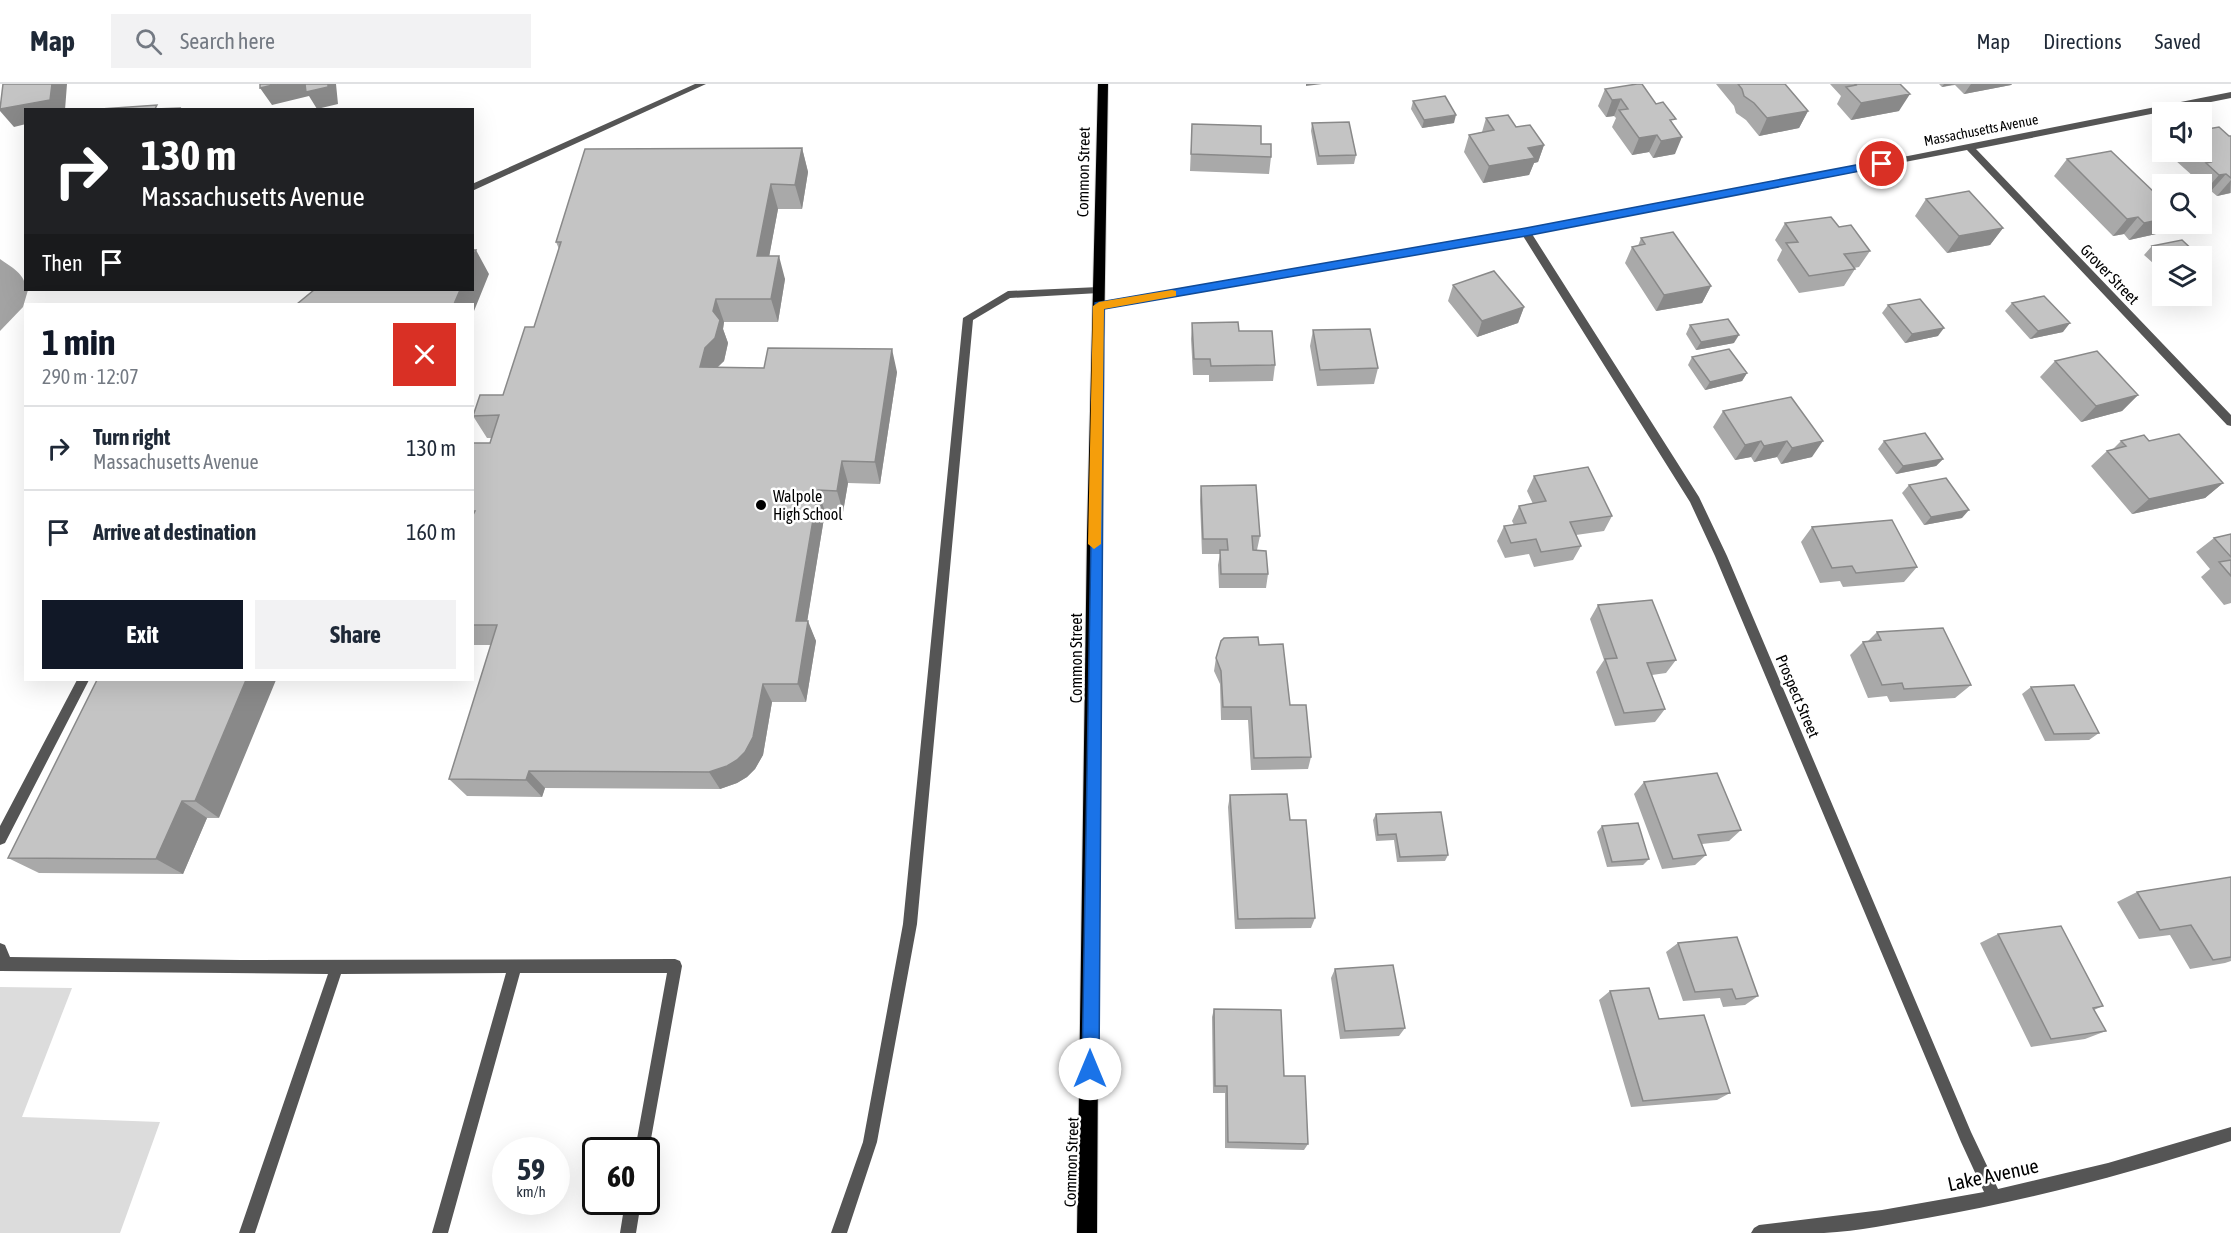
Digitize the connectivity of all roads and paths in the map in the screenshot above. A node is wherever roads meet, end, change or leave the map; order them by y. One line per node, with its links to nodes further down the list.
1 (702, 84): 5 (street)
2 (1103, 84): 7 (main road, Common Street)
3 (2231, 95): 4 (street, Massachusetts Avenue)
4 (1968, 146): 6 (street, Massachusetts Avenue); 9 (street, Grover Street)
5 (474, 187)
6 (1526, 232): 8 (street, Massachusetts Avenue); 18 (street, Prospect Street)
7 (1099, 290): 8 (main road, Common Street); 23 (street)
8 (1099, 306): 24 (main road, Common Street)
9 (2231, 422)
10 (82, 681): 11 (street)
11 (0, 839)
12 (0, 950): 13 (street)
13 (3, 964): 14 (street)
14 (337, 966): 15 (street); 20 (street)
15 (514, 966): 17 (street); 21 (street)
16 (2231, 1134): 18 (street, Lake Avenue)
17 (644, 1137)
18 (1994, 1197): 25 (street, Lake Avenue)
19 (630, 1215): 22 (street)
20 (247, 1233)
21 (440, 1233)
22 (627, 1233)
23 (839, 1233)
24 (1087, 1233)
25 (1759, 1233)

